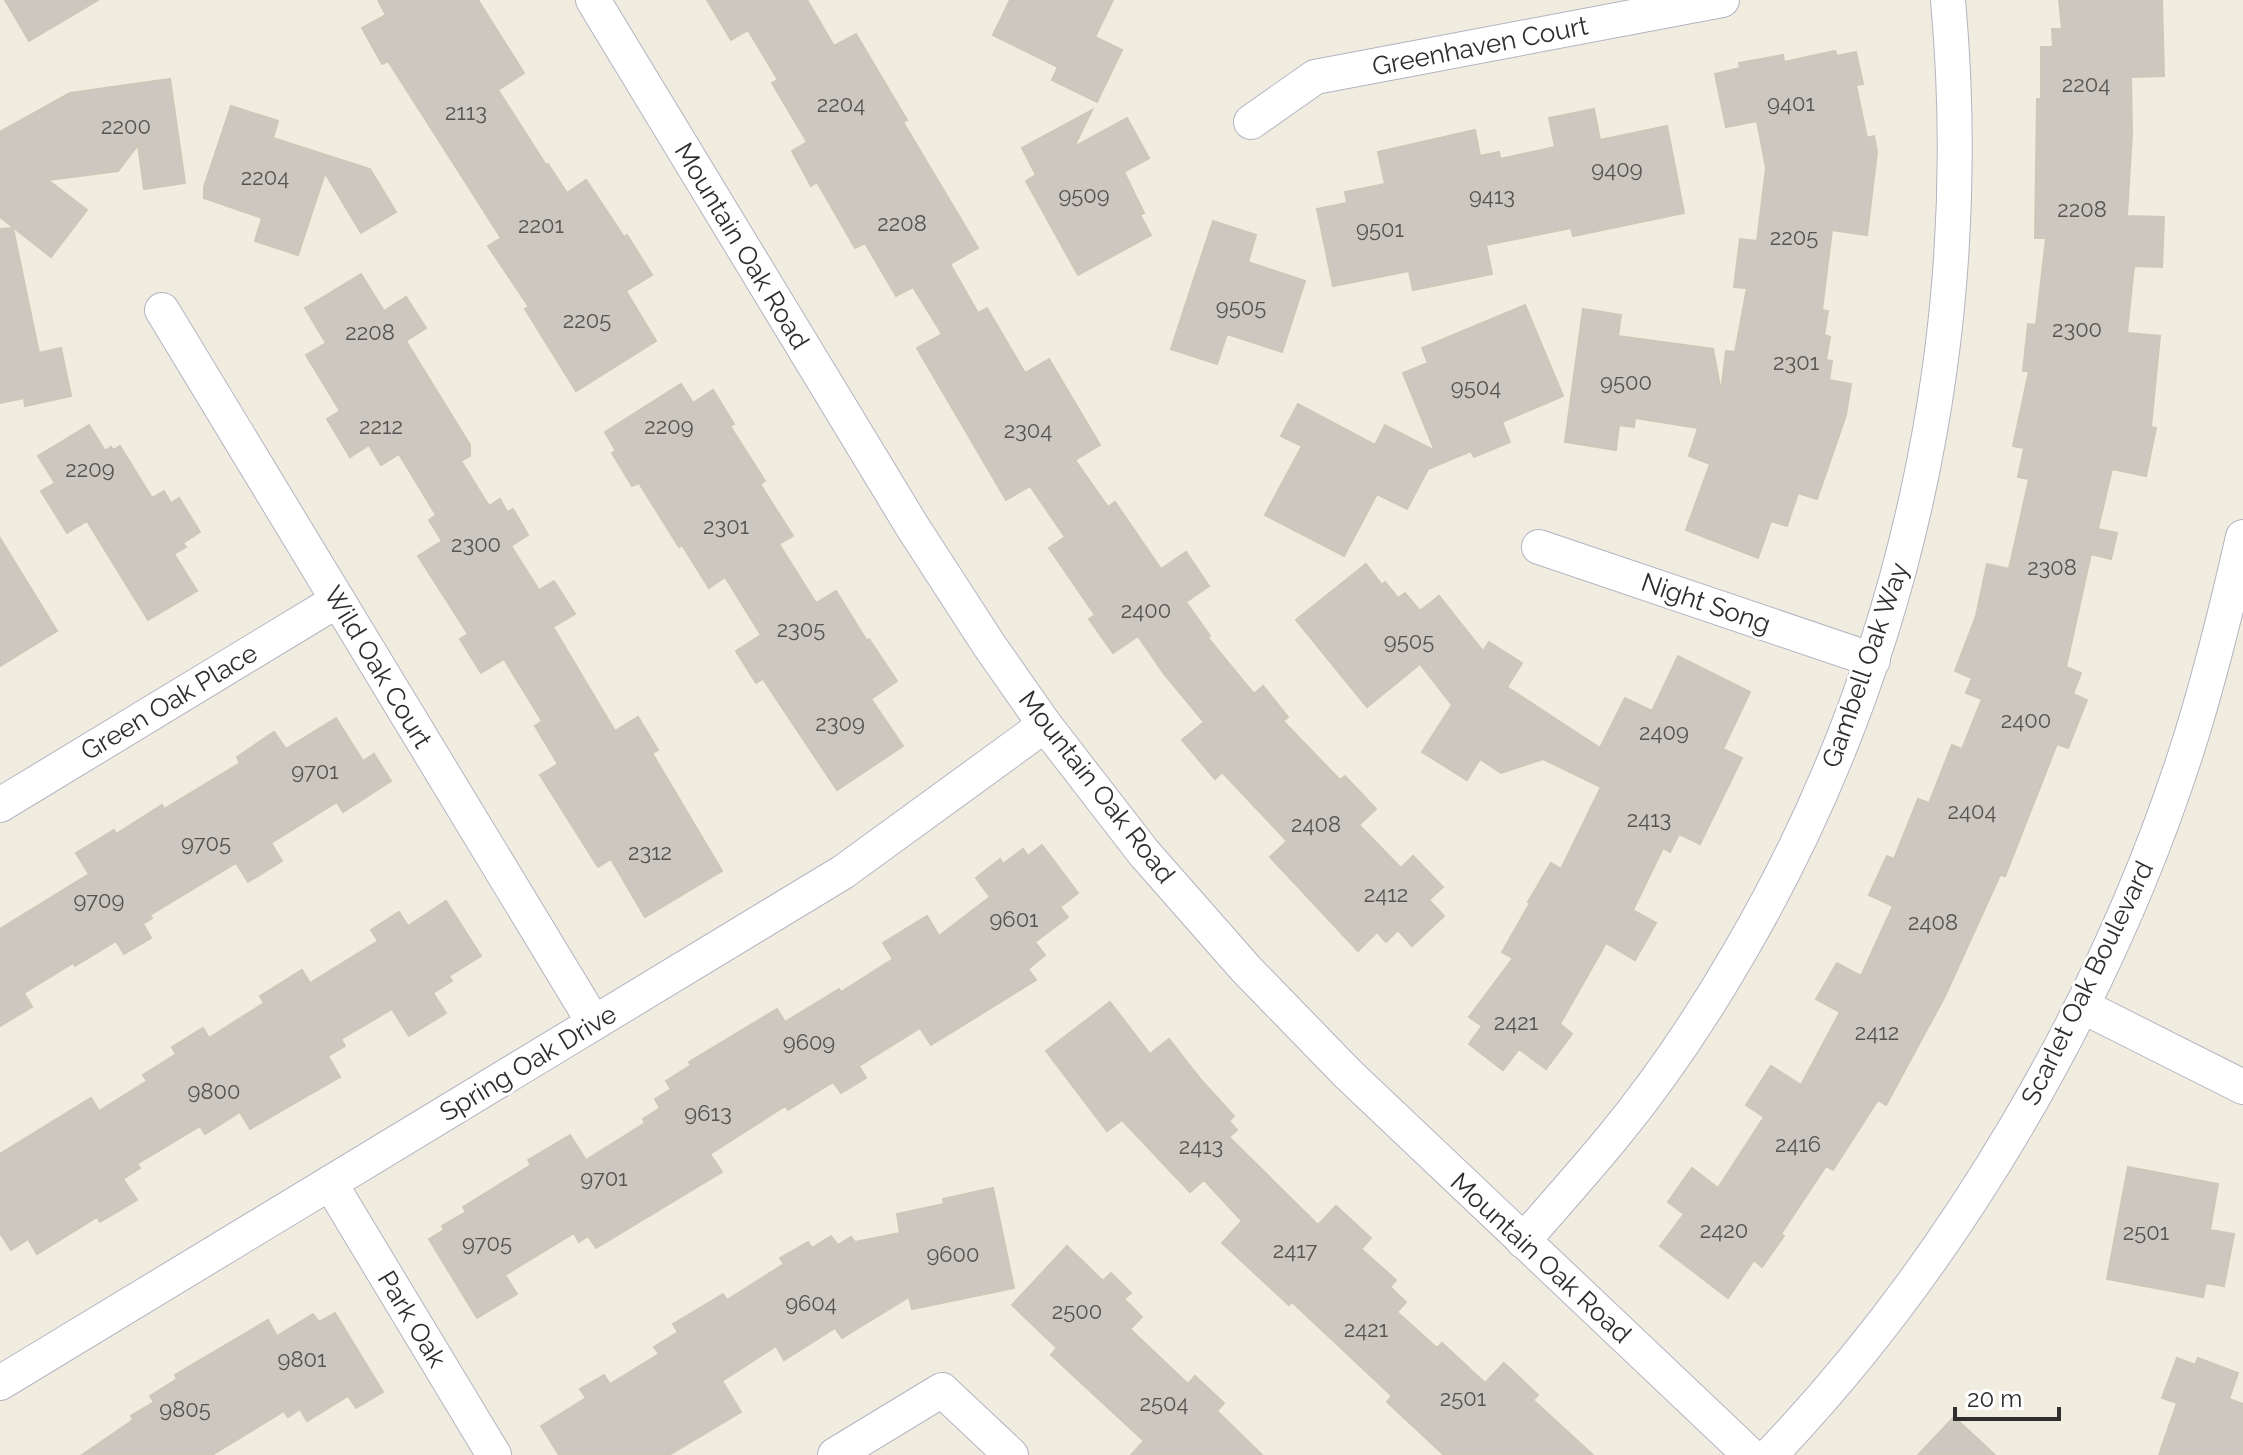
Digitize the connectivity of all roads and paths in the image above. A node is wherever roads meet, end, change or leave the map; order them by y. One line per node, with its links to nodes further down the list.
1 (593, 0): 10 (street, Mountain Oak Road)
2 (1722, 0): 4 (street, Greenhaven Court)
3 (1948, 0): 9 (street, Gambell Oak Way)
4 (1251, 122)
5 (162, 310): 8 (street, Wild Oak Court)
6 (2243, 537): 12 (street, Scarlet Oak Boulevard)
7 (1539, 547): 9 (street, Night Song)
8 (338, 600): 11 (street, Green Oak Place); 13 (street, Wild Oak Court)
9 (1873, 660): 16 (street, Gambell Oak Way)
10 (1045, 725): 13 (street, Spring Oak Drive); 16 (street, Mountain Oak Road)
11 (0, 805)
12 (2082, 1006): 14 (street); 22 (street, Scarlet Oak Boulevard)
13 (594, 1023): 15 (street, Spring Oak Drive)
14 (2243, 1087)
15 (330, 1183): 17 (street, Spring Oak Drive); 18 (street, Park Oak)
16 (1523, 1241): 21 (street, Mountain Oak Road)
17 (0, 1383)
18 (494, 1455)
19 (835, 1455): 20 (street)
20 (1011, 1455)
21 (1750, 1455)
22 (1770, 1455)

